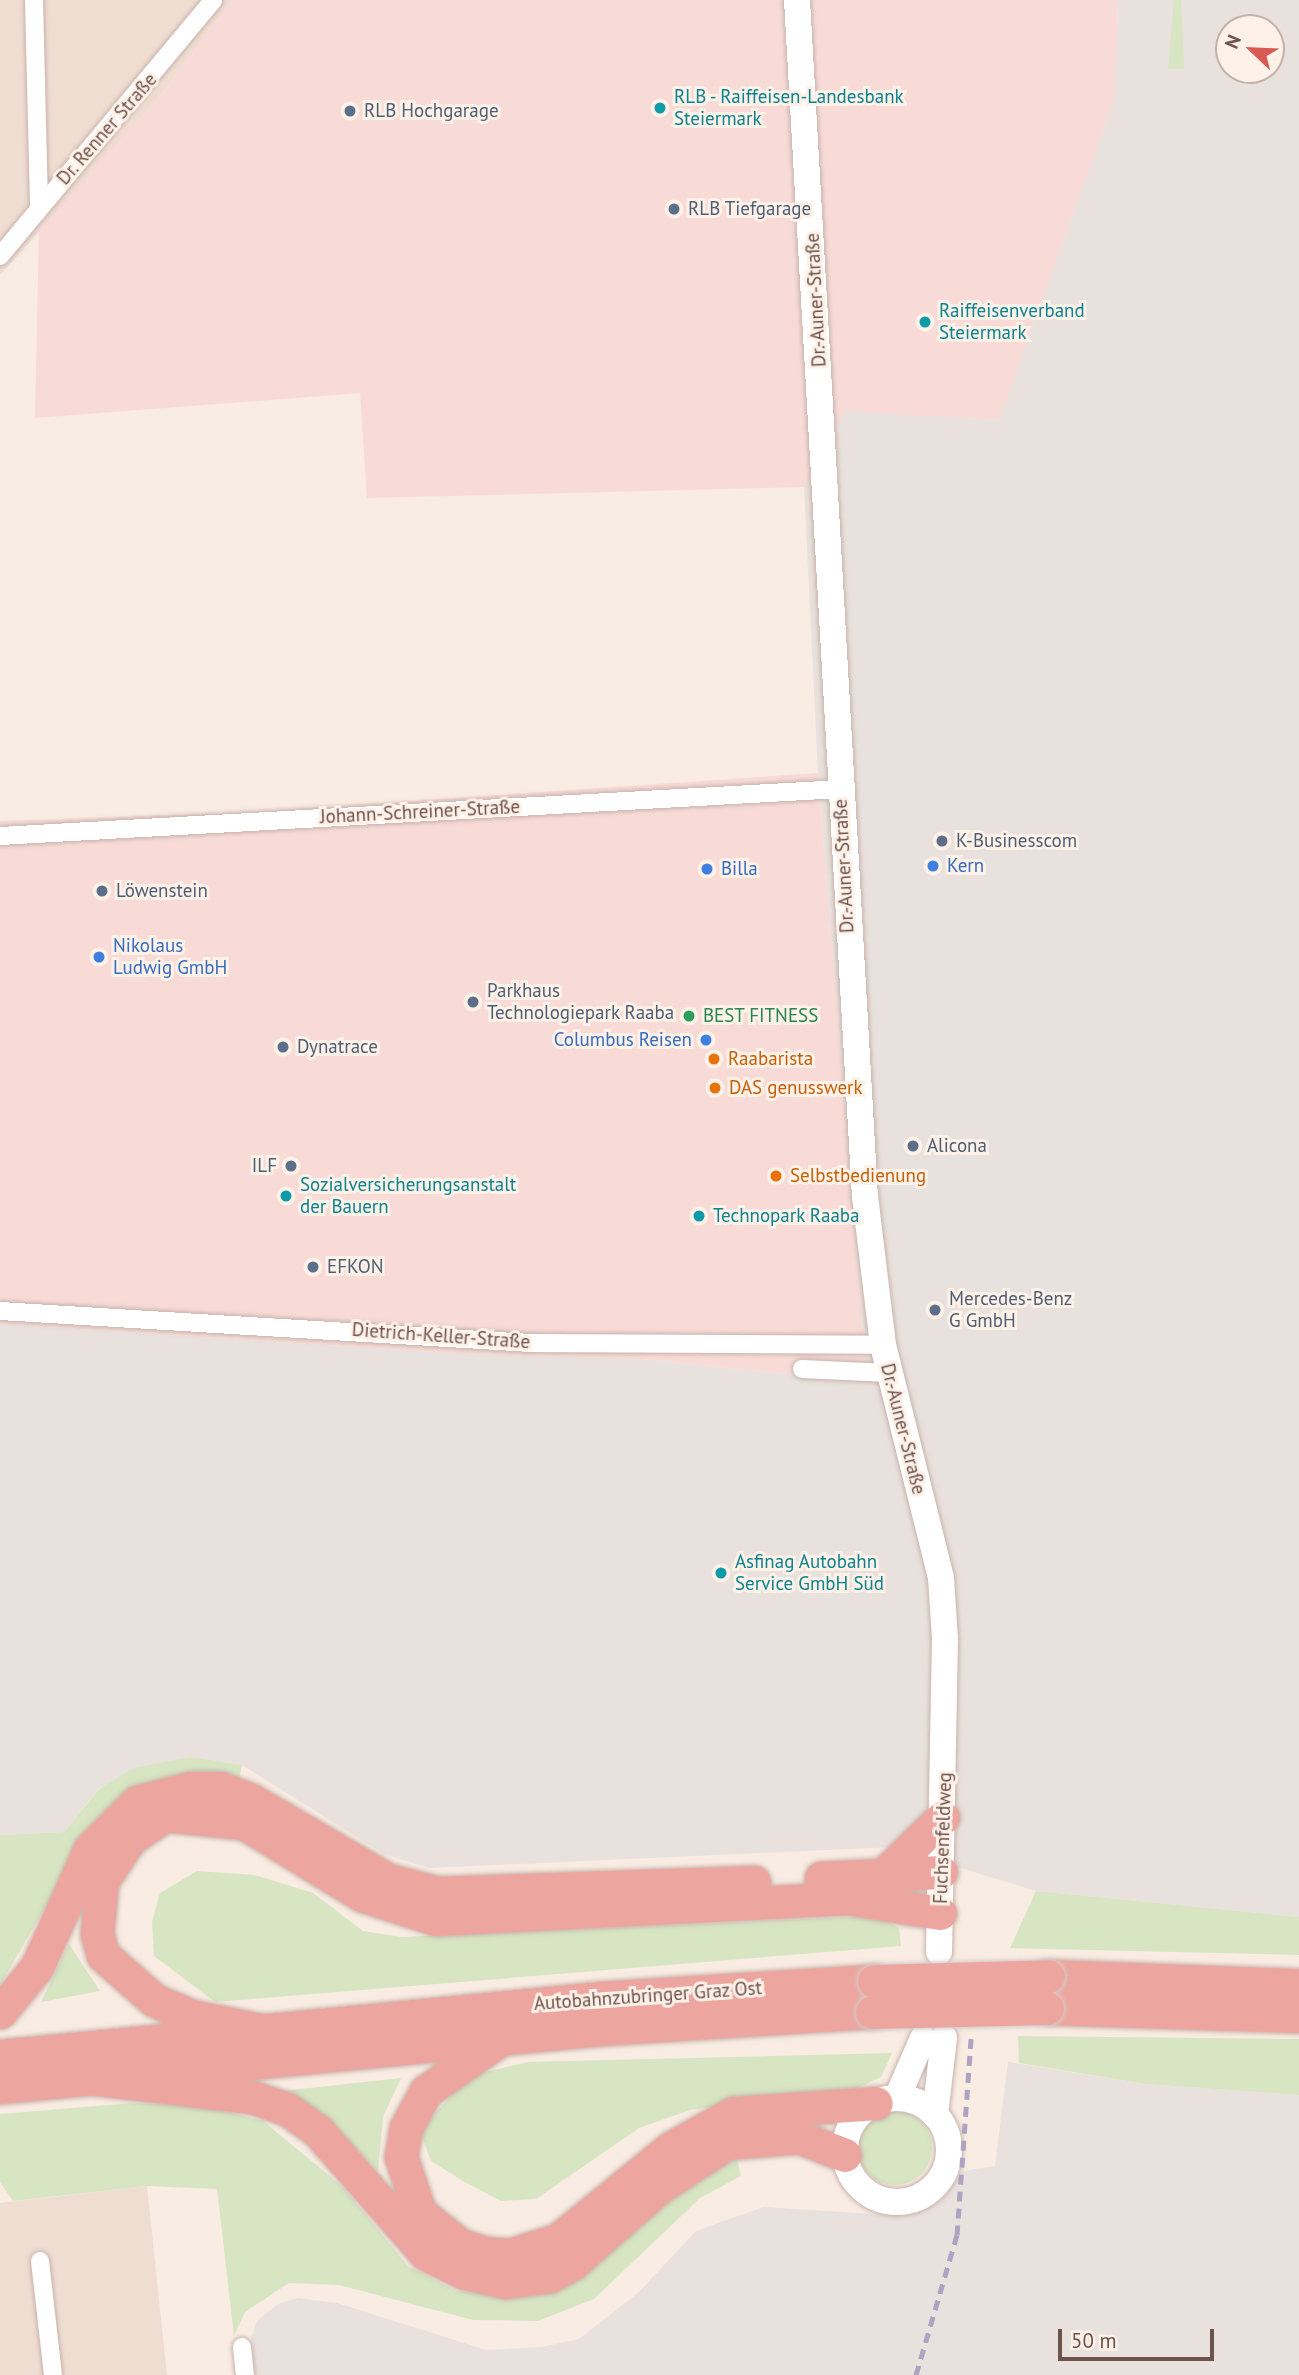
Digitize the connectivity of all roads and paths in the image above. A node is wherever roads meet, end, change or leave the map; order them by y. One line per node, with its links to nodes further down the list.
1 (34, 0): 4 (street)
2 (213, 0): 4 (street, Dr. Renner Straße)
3 (797, 0): 6 (main road, Dr.-Auner-Straße)
4 (39, 207): 5 (street, Dr. Renner Straße)
5 (0, 256)
6 (840, 789): 7 (street, Johann-Schreiner-Straße); 9 (main road, Dr.-Auner-Straße)
7 (0, 836)
8 (0, 1311): 9 (street, Dietrich-Keller-Straße)
9 (883, 1345): 11 (main road, Dr.-Auner-Straße)
10 (802, 1369): 11 (street)
11 (889, 1373): 12 (main road, Dr.-Auner-Straße)
12 (947, 1725): 13 (main road, Fuchsenfeldweg)
13 (943, 1817): 14 (main road, Fuchsenfeldweg); 15 (highway)
14 (941, 1872): 15 (highway); 16 (main road, Fuchsenfeldweg)
15 (883, 1875): 21 (highway)
16 (940, 1913): 17 (main road, Fuchsenfeldweg); 23 (highway)
17 (939, 1952)
18 (1299, 1985): 19 (highway, Autobahnzubringer Graz Ost)
19 (1047, 1992): 20 (highway, Autobahnzubringer Graz Ost, bridge); 22 (highway, Autobahnzubringer Graz Ost)
20 (873, 1997): 23 (highway, Autobahnzubringer Graz Ost); 24 (highway, Autobahnzubringer Graz Ost)
21 (0, 2012)
22 (1299, 2017)
23 (259, 2030): 25 (highway, Autobahnzubringer Graz Ost)
24 (503, 2038): 26 (highway, Autobahnzubringer Graz Ost); 28 (highway)
25 (0, 2056)
26 (90, 2078): 27 (highway, Autobahnzubringer Graz Ost); 30 (highway)
27 (0, 2087)
28 (886, 2100): 29 (main road); 29 (main road); 30 (main road)
29 (935, 2115): 30 (main road)
30 (845, 2155)
31 (40, 2261): 33 (street)
32 (242, 2347): 34 (street)
33 (53, 2375)
34 (245, 2375)

